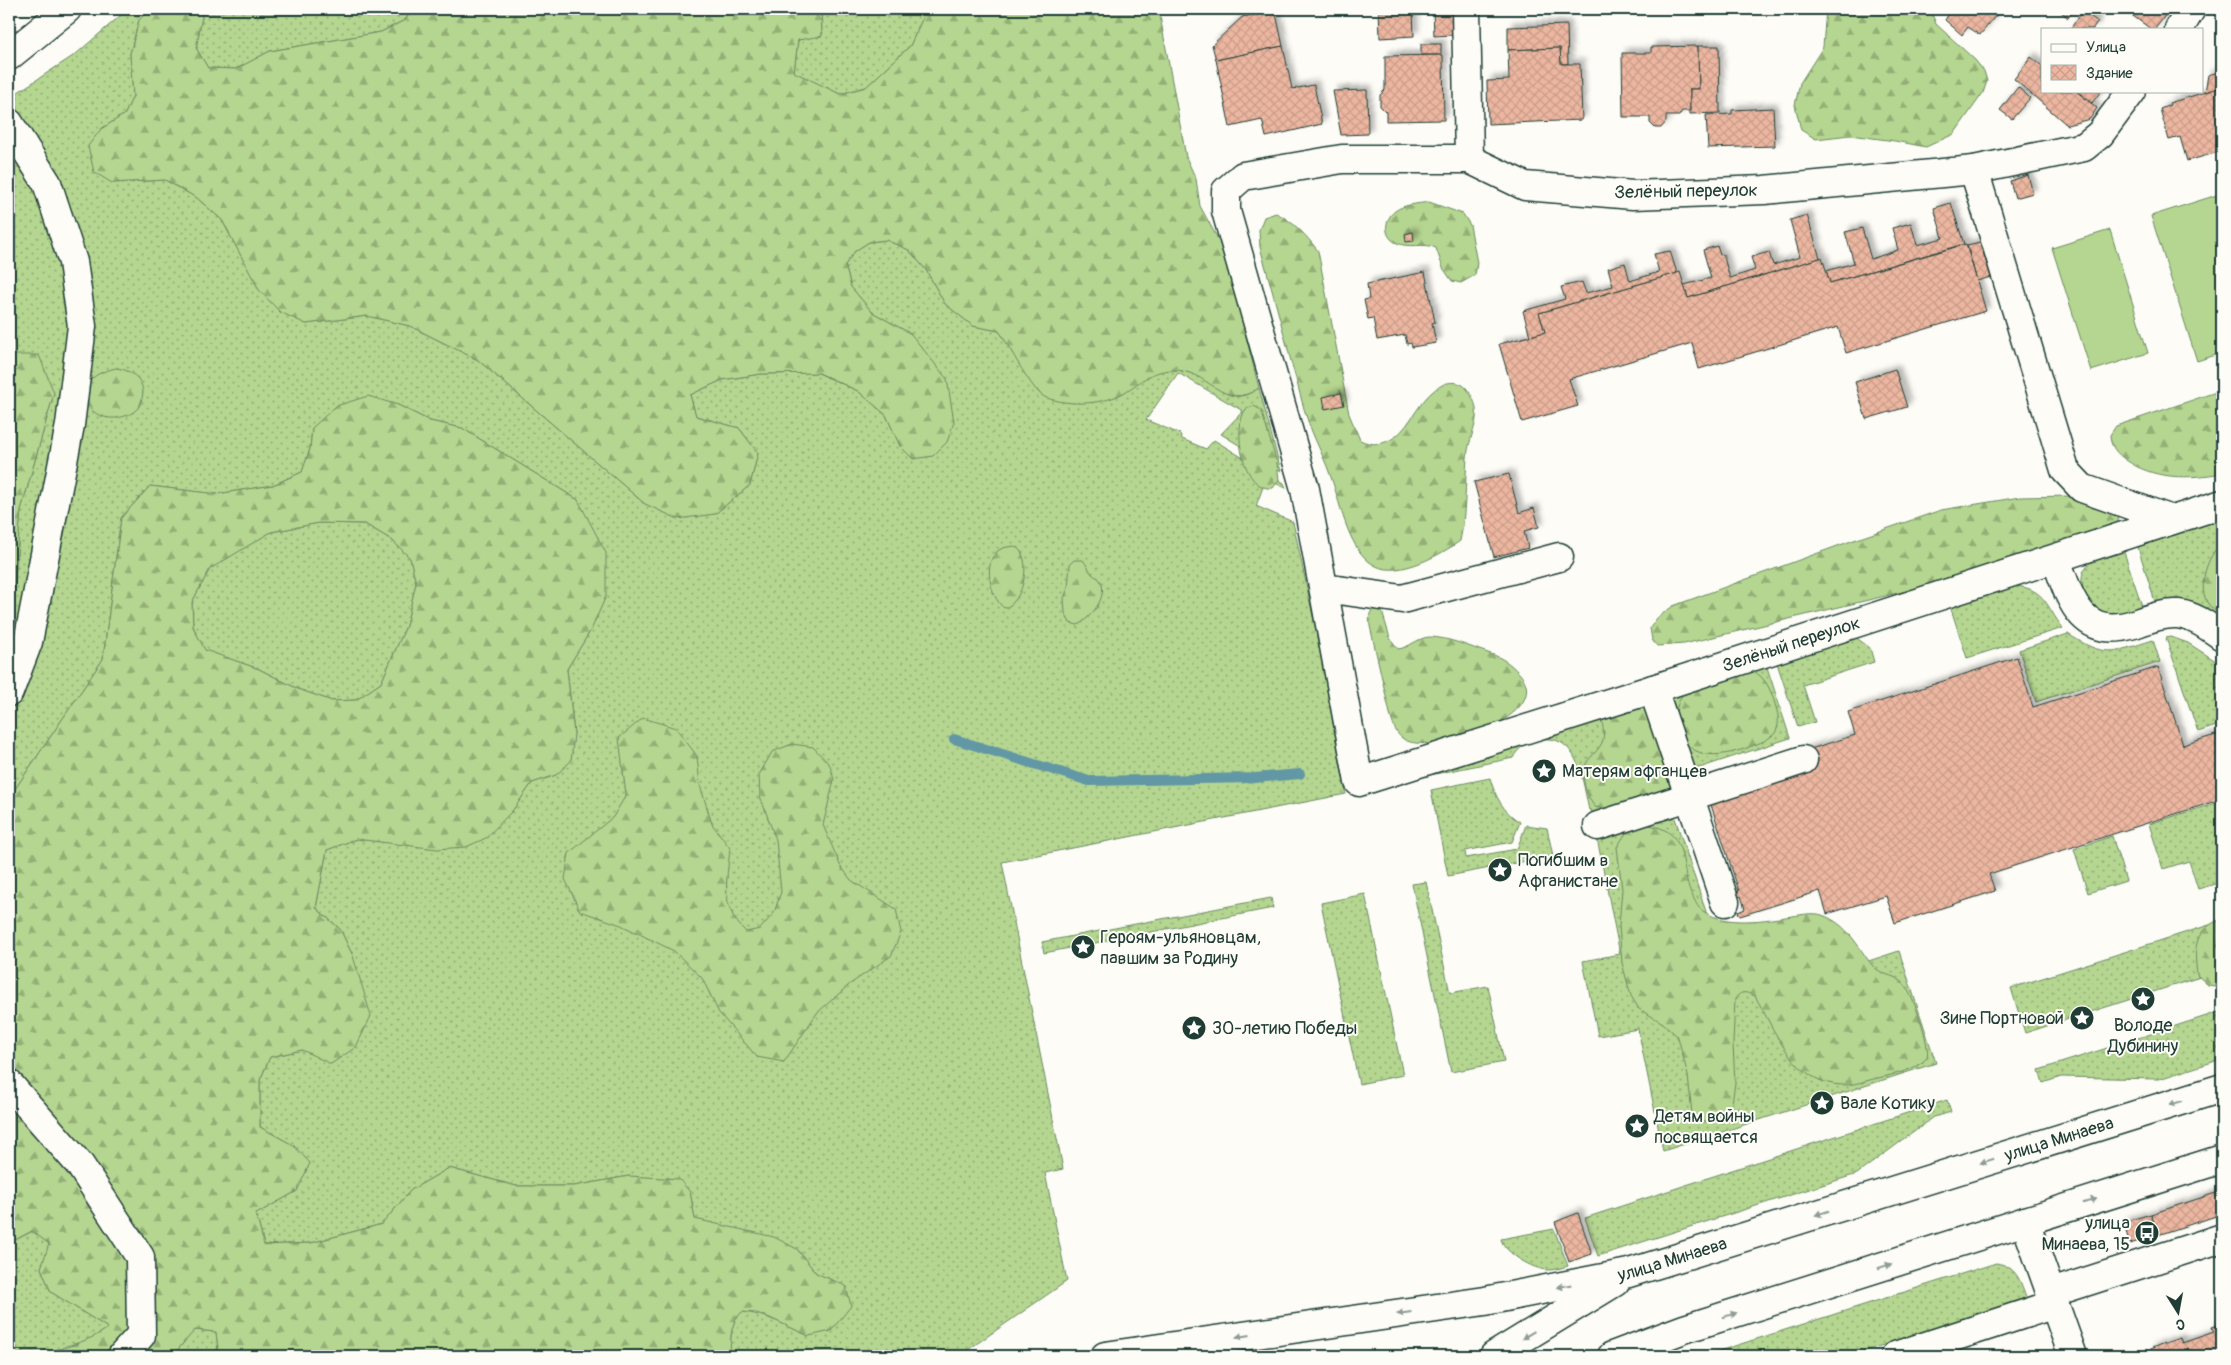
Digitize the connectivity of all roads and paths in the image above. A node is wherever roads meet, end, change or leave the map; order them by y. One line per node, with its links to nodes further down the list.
1 (66, 9): 5 (main road)
2 (1466, 9): 8 (main road)
3 (2191, 9): 4 (main road)
4 (2180, 28)
5 (9, 56)
6 (2131, 92): 9 (main road, Зелёный переулок)
7 (9, 123): 17 (main road)
8 (1469, 159): 9 (main road, Зелёный переулок); 14 (main road, Зелёный переулок)
9 (1974, 170): 11 (main road)
10 (2222, 504): 11 (main road, Зелёный переулок)
11 (2172, 520): 13 (main road, Зелёный переулок)
12 (1559, 557): 14 (main road)
13 (2056, 559): 15 (main road); 16 (main road, Зелёный переулок)
14 (1324, 588): 16 (main road, Зелёный переулок)
15 (2222, 636)
16 (1653, 689): 19 (main road)
17 (9, 692)
18 (1803, 760): 19 (main road)
19 (1689, 796): 20 (main road); 21 (main road)
20 (1598, 826)
21 (1725, 902)
22 (9, 1084): 29 (main road)
23 (2222, 1088): 27 (main road, улица Минаева, one-way to 27)
24 (2222, 1158): 25 (main road, one-way to 24)
25 (2025, 1221): 28 (main road); 32 (main road, one-way to 25)
26 (2222, 1238): 28 (main road)
27 (1629, 1273): 30 (main road, улица Минаева, one-way to 30); 31 (main road, one-way to 31)
28 (2053, 1298): 33 (main road); 34 (main road)
29 (122, 1356)
30 (1105, 1356)
31 (1494, 1356)
32 (1612, 1356)
33 (1895, 1356)
34 (2073, 1356)

